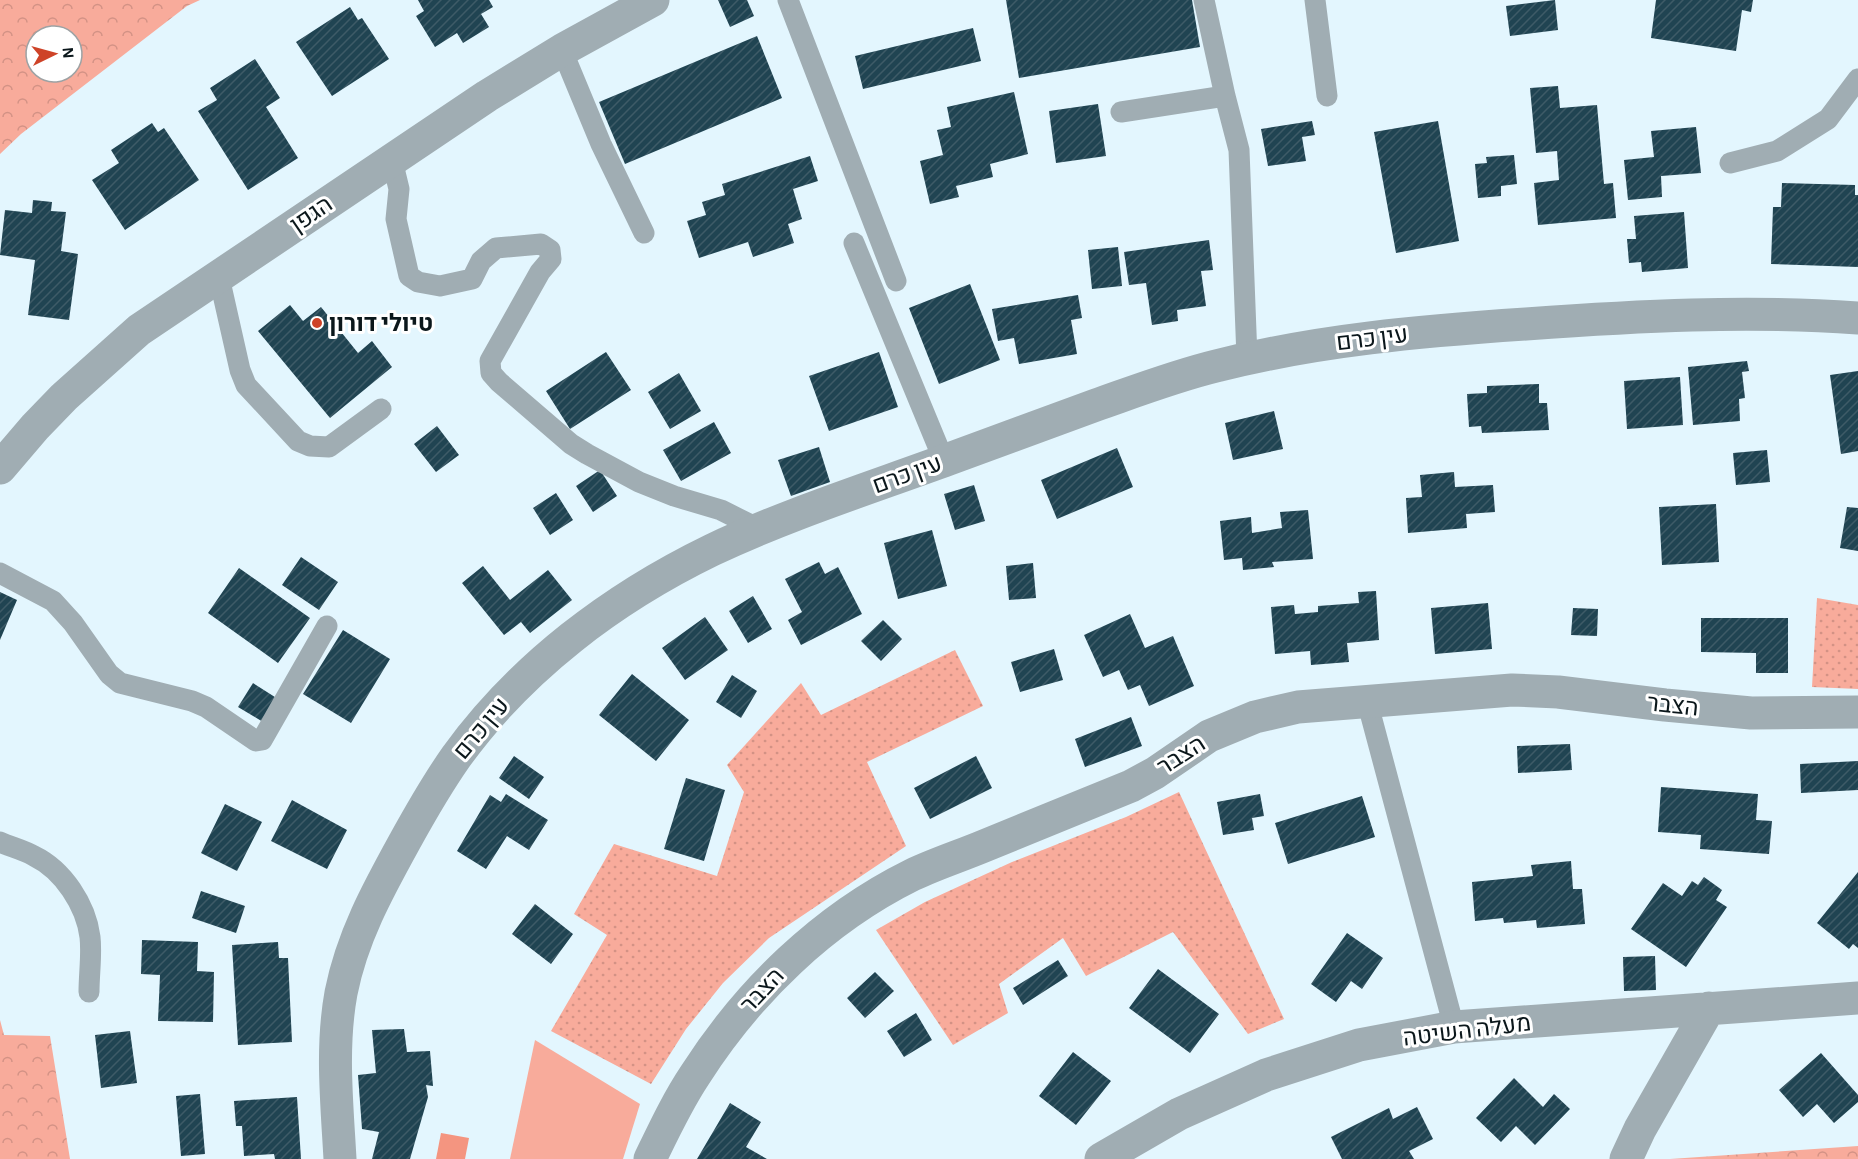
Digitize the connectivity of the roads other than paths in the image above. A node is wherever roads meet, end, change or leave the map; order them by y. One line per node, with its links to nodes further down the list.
1 (653, 0): 5 (street, הגפן)
2 (788, 0): 15 (lane)
3 (1204, 0): 7 (lane)
4 (1315, 0): 8 (lane)
5 (562, 50): 10 (street, הגפן); 12 (lane)
6 (1858, 79): 11 (lane)
7 (1225, 96): 9 (lane); 17 (lane)
8 (1327, 96)
9 (1121, 112)
10 (392, 160): 14 (street, הגפן); 21 (lane)
11 (1730, 163)
12 (644, 233)
13 (854, 243): 19 (lane)
14 (219, 277): 18 (lane); 20 (street, הגפן)
15 (896, 281)
16 (1858, 318): 17 (street, עין כרם)
17 (1247, 358): 19 (street, עין כרם)
18 (381, 409)
19 (944, 461): 21 (street, עין כרם)
20 (0, 468)
21 (759, 530): 31 (street, עין כרם)
22 (0, 573): 23 (lane)
23 (327, 626)
24 (1367, 702): 25 (street, הצבר); 30 (lane); 32 (street, הצבר)
25 (1858, 712)
26 (0, 842): 27 (lane)
27 (89, 992)
28 (1858, 998): 29 (street, מעלה השיטה)
29 (1709, 1008): 30 (street, מעלה השיטה); 34 (street)
30 (1454, 1027): 33 (street, מעלה השיטה)
31 (340, 1159)
32 (650, 1159)
33 (1101, 1159)
34 (1626, 1159)

